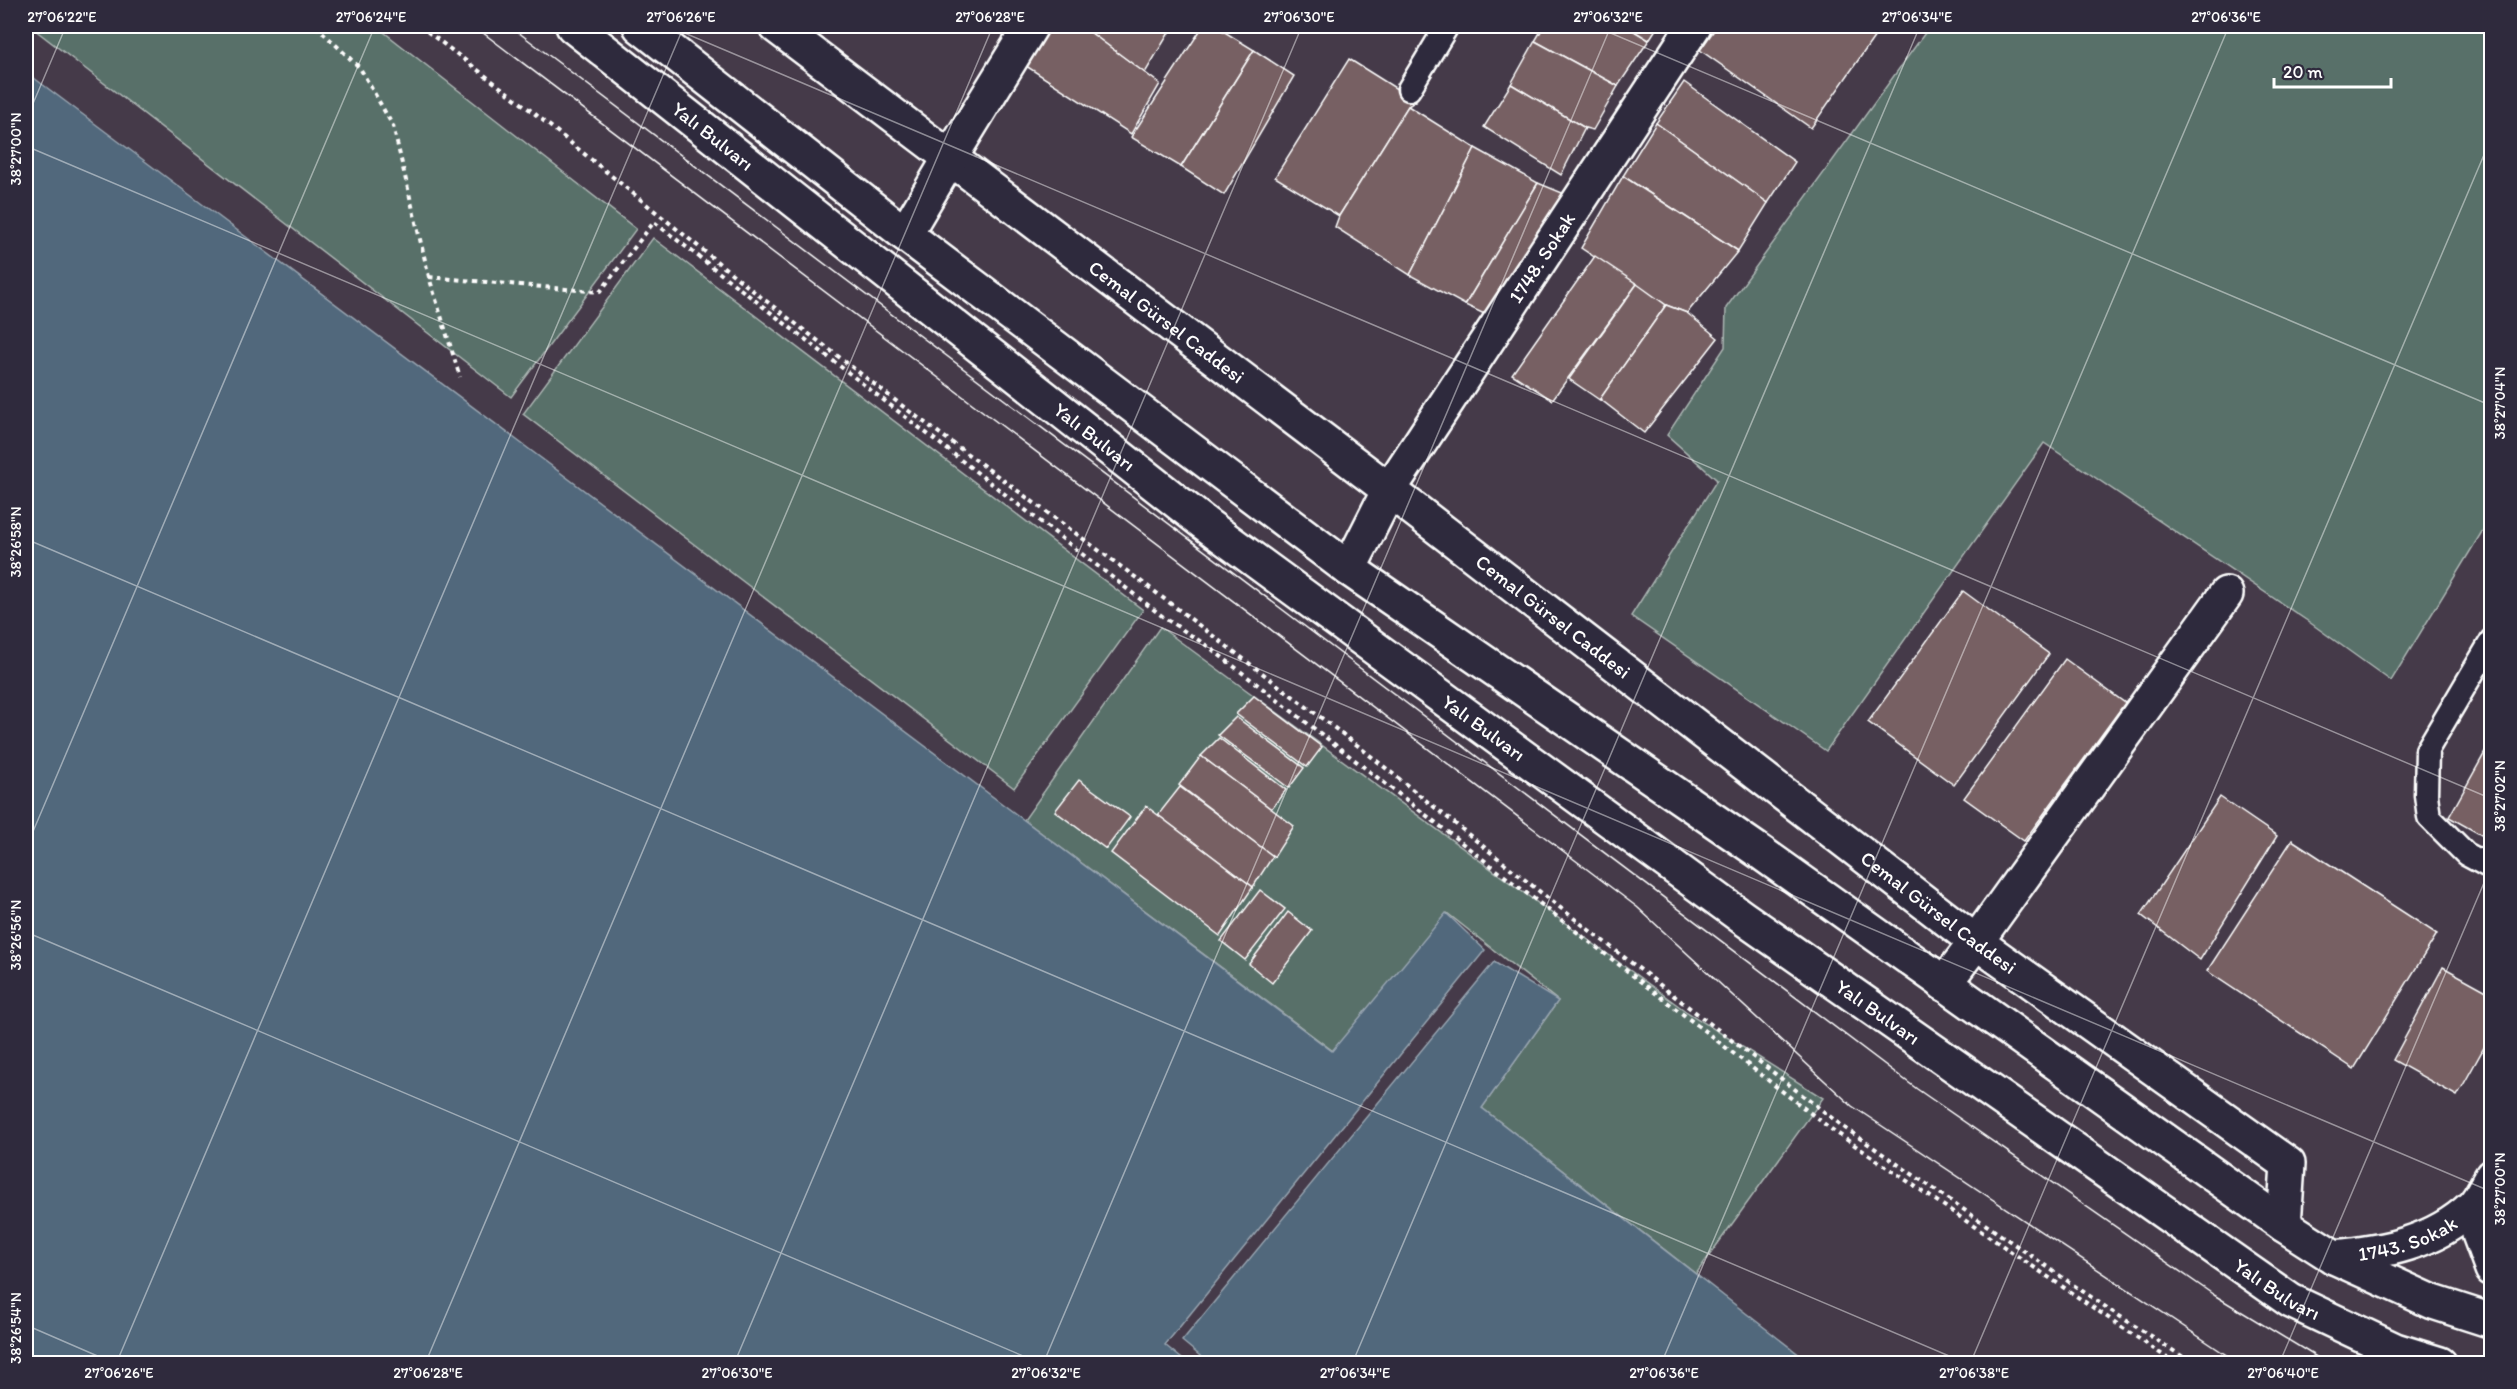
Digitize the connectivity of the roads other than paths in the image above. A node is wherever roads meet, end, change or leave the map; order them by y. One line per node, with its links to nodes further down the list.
1 (573, 26): 23 (main road, Yalı Bulvarı)
2 (640, 26): 9 (main road)
3 (776, 26): 8 (main road, Cemal Gürsel Caddesi)
4 (1030, 26): 8 (main road)
5 (1447, 26): 7 (lane)
6 (1694, 26): 10 (main road, 1748. Sokak)
7 (1409, 89)
8 (950, 158): 9 (main road); 10 (main road, Cemal Gürsel Caddesi)
9 (905, 234): 11 (main road)
10 (1389, 490): 11 (main road, 1748. Sokak); 15 (main road, Cemal Gürsel Caddesi)
11 (1349, 569): 16 (main road)
12 (2226, 594): 15 (main road)
13 (2492, 640): 14 (lane)
14 (2492, 868)
15 (1976, 942): 16 (main road); 19 (main road, Cemal Gürsel Caddesi)
16 (1944, 984): 19 (main road)
17 (2492, 1176): 18 (main road, 1743. Sokak)
18 (2474, 1206): 20 (main road, 1743. Sokak); 21 (main road, 1743. Sokak)
19 (2284, 1225): 20 (main road)
20 (2334, 1257): 22 (main road)
21 (2492, 1269)
22 (2492, 1321)
23 (2440, 1364)

